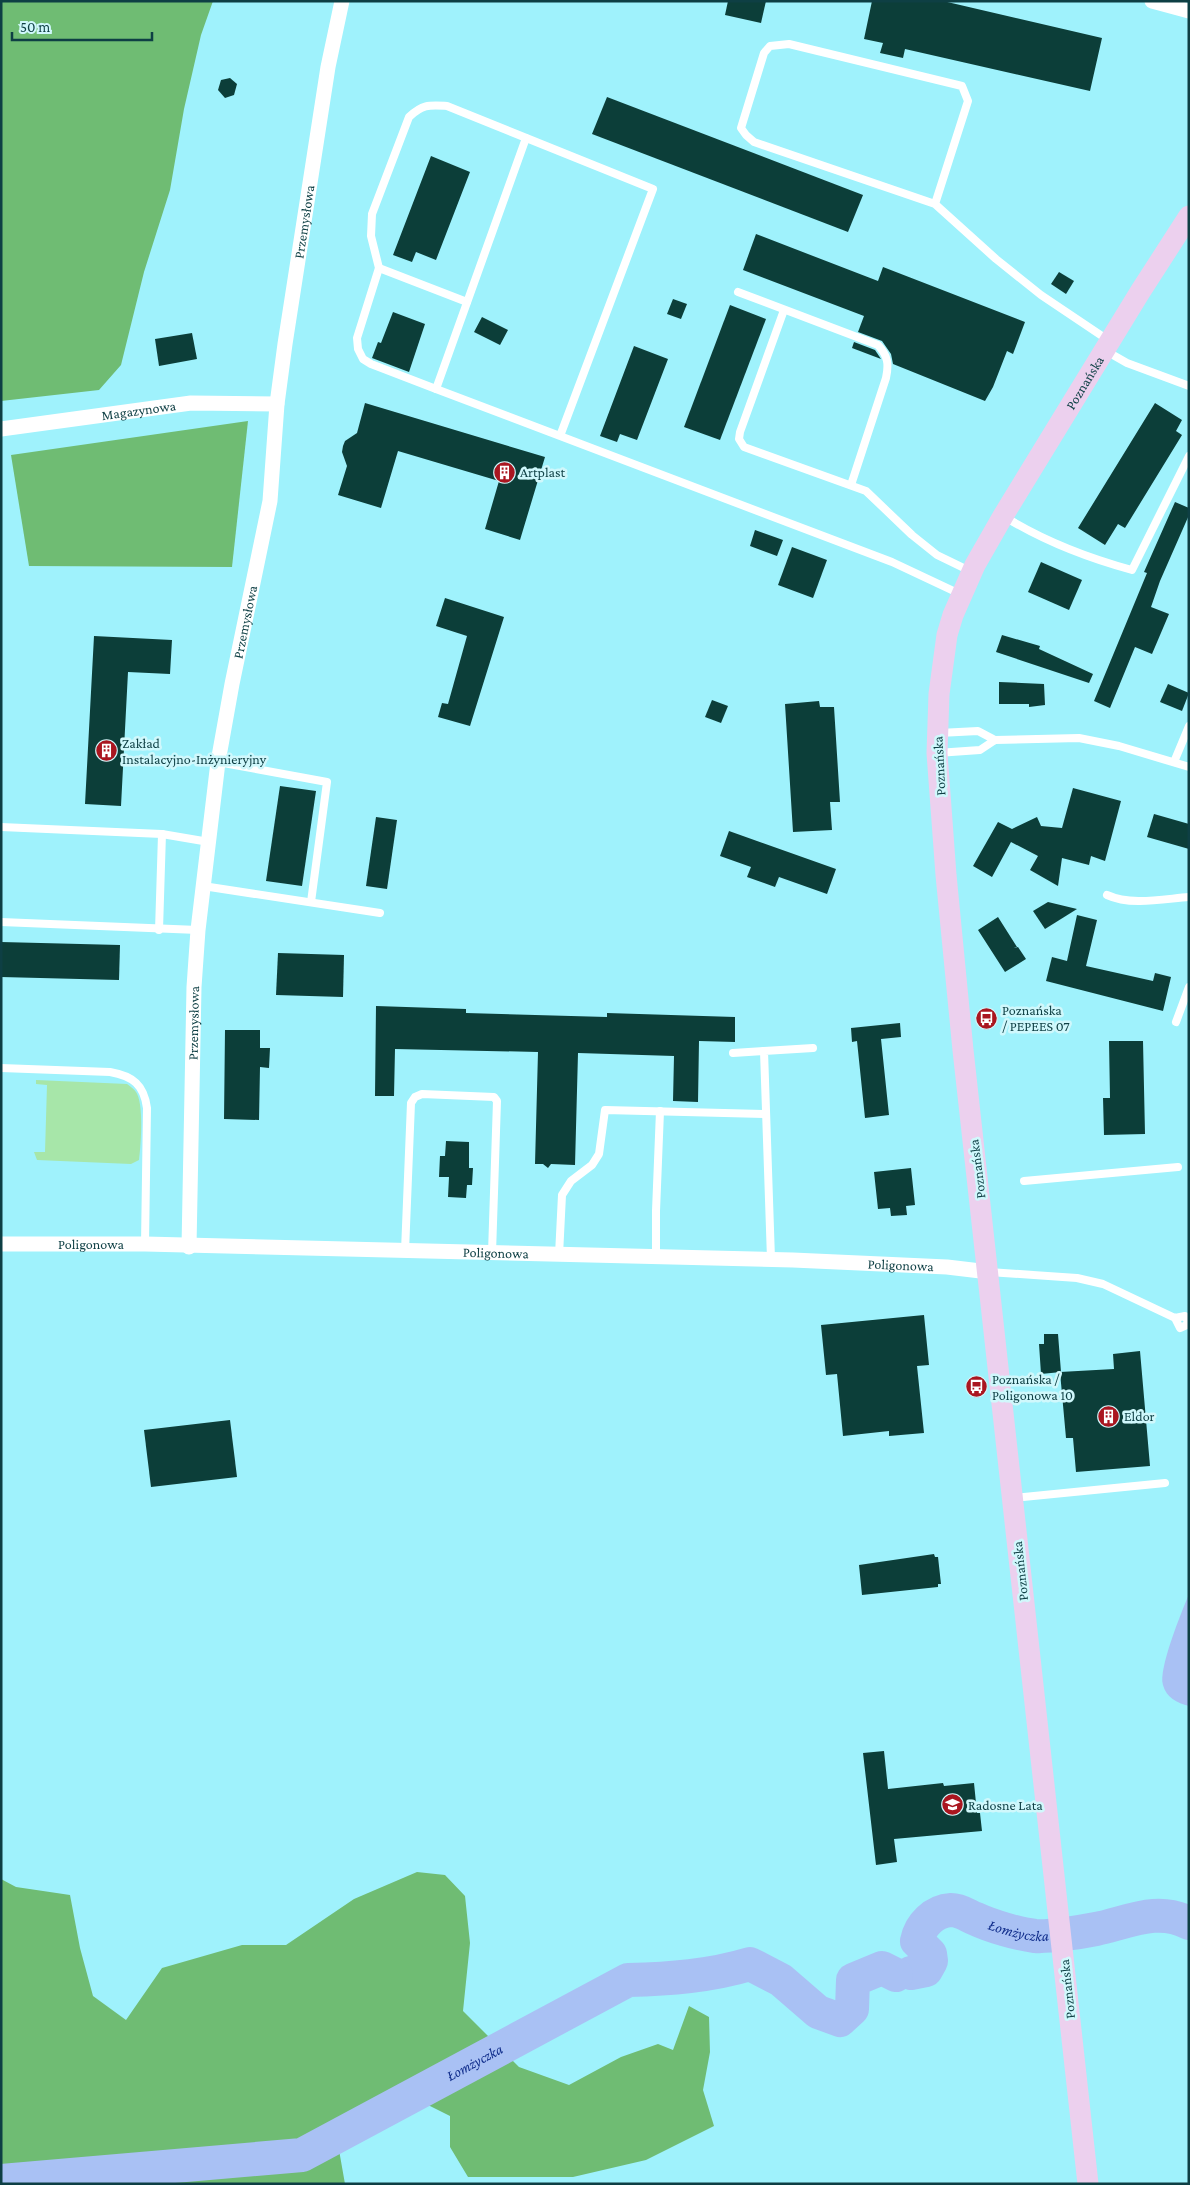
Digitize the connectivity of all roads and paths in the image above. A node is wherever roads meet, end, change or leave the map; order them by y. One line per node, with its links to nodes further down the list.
1 (342, 1): 14 (street, Przemysłowa)
2 (1152, 1): 3 (street)
3 (1189, 11)
4 (526, 138): 7 (lane); 9 (lane); 16 (lane)
5 (935, 204): 5 (lane); 11 (lane)
6 (1189, 216): 11 (main road, Poznańska)
7 (379, 268): 9 (lane); 13 (lane)
8 (738, 292): 10 (lane)
9 (467, 302): 13 (lane)
10 (784, 310): 18 (lane); 18 (lane)
11 (1107, 346): 12 (lane); 19 (main road, Poznańska)
12 (1189, 386)
13 (436, 389): 16 (lane)
14 (277, 404): 15 (street, Magazynowa); 25 (street, Przemysłowa)
15 (1, 429)
16 (560, 436): 21 (lane)
17 (1189, 456): 19 (lane)
18 (851, 485): 20 (lane)
19 (1003, 516): 20 (main road, Poznańska)
20 (972, 572): 21 (main road, Poznańska)
21 (962, 595): 24 (main road, Poznańska)
22 (1189, 726): 26 (lane)
23 (995, 740): 24 (lane); 24 (lane); 26 (lane)
24 (937, 743): 57 (main road, Poznańska)
25 (218, 762): 30 (street, Przemysłowa); 34 (lane)
26 (1174, 762): 27 (lane)
27 (1189, 767)
28 (1, 827): 29 (lane)
29 (162, 834): 30 (lane); 37 (lane)
30 (209, 842): 31 (street, Przemysłowa)
31 (203, 886): 34 (lane); 38 (street, Przemysłowa)
32 (1107, 894): 33 (lane)
33 (1189, 897)
34 (311, 902): 35 (lane)
35 (380, 913)
36 (1, 922): 37 (lane)
37 (159, 930): 38 (lane)
38 (198, 930): 51 (street, Przemysłowa)
39 (1189, 987): 40 (lane)
40 (1176, 1022)
41 (813, 1048): 42 (lane)
42 (764, 1051): 43 (lane); 46 (lane)
43 (733, 1053)
44 (1, 1068): 50 (lane)
45 (660, 1111): 46 (lane); 54 (lane); 55 (lane)
46 (765, 1114): 56 (lane)
47 (1178, 1167): 48 (lane)
48 (1024, 1181)
49 (1, 1244): 50 (street, Poligonowa)
50 (145, 1244): 51 (street, Poligonowa)
51 (189, 1247): 52 (street, Poligonowa)
52 (404, 1252): 53 (street, Poligonowa); 53 (lane)
53 (492, 1253): 54 (street, Poligonowa)
54 (559, 1255): 55 (street, Poligonowa)
55 (656, 1257): 56 (street, Poligonowa)
56 (771, 1260): 57 (street, Poligonowa)
57 (989, 1272): 58 (lane); 60 (main road, Poznańska)
58 (1176, 1318)
59 (1165, 1483): 60 (lane)
60 (1012, 1498): 61 (main road, Poznańska)
61 (1088, 2184)

